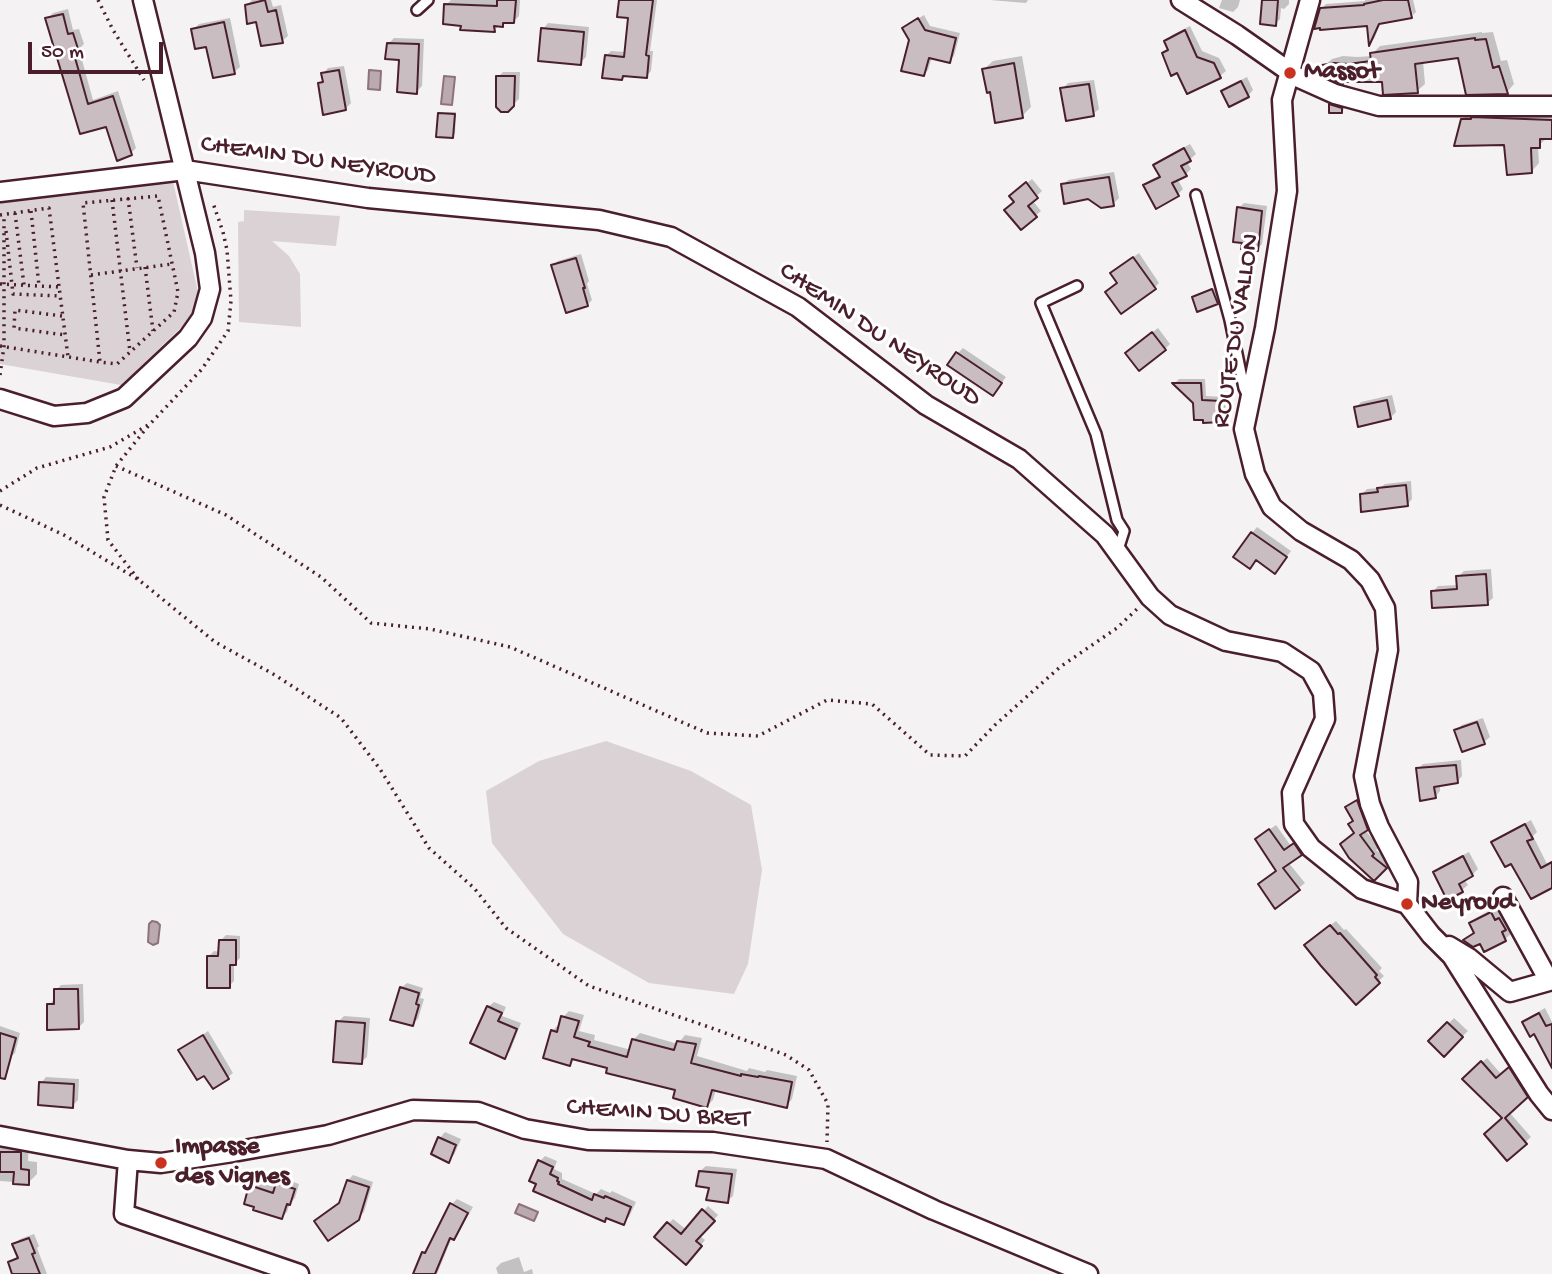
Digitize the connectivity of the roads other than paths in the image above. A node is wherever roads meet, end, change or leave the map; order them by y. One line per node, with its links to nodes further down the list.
1 (142, 0): 8 (street)
2 (428, 0): 5 (lane)
3 (1181, 0): 6 (street)
4 (1310, 0): 6 (street, ROUTE DU VALLON)
5 (417, 10)
6 (1290, 73): 7 (street); 13 (street, ROUTE DU VALLON)
7 (1552, 106)
8 (185, 170): 9 (street, CHEMIN DU NEYROUD); 12 (street); 14 (street, CHEMIN DU NEYROUD)
9 (0, 192)
10 (1196, 194): 13 (lane)
11 (1077, 286): 14 (lane)
12 (0, 399)
13 (1250, 399): 16 (street, ROUTE DU VALLON)
14 (1117, 551): 16 (street, CHEMIN DU NEYROUD)
15 (1503, 897): 17 (street)
16 (1407, 905): 17 (street)
17 (1431, 935): 18 (street)
18 (1552, 1110)
19 (0, 1136): 20 (street, CHEMIN DU BRET)
20 (128, 1160): 21 (street); 22 (street, CHEMIN DU BRET)
21 (299, 1274)
22 (1088, 1274)

